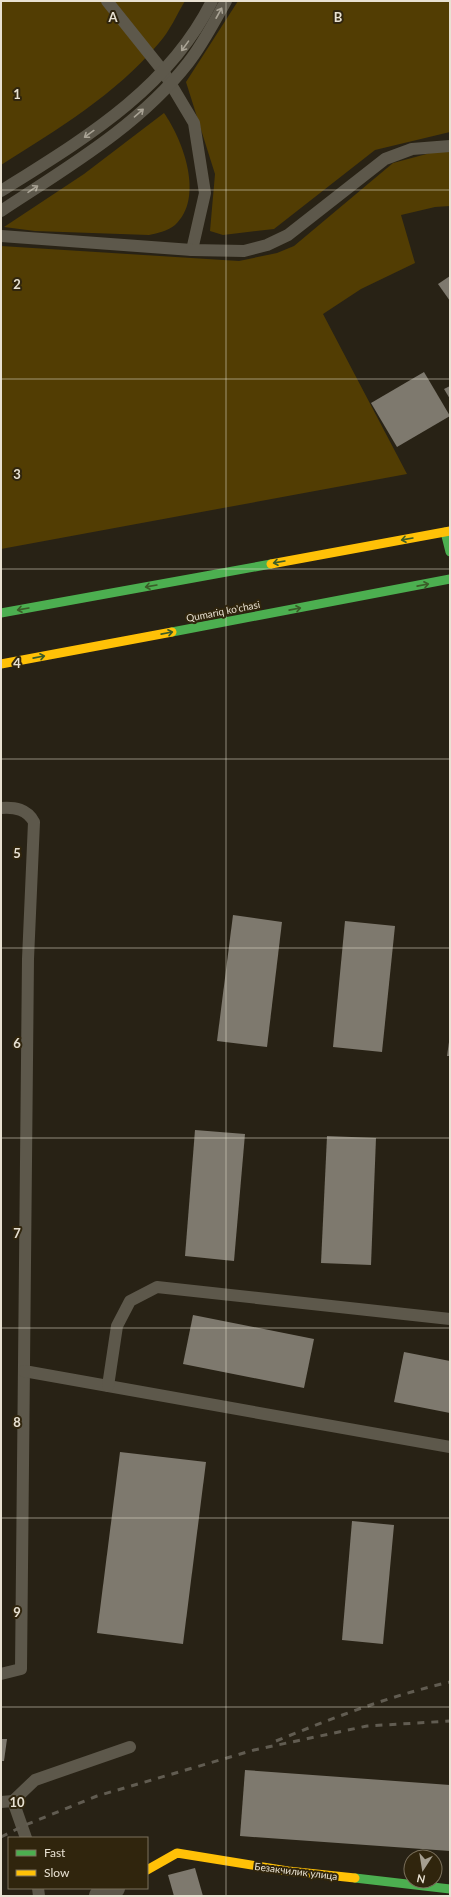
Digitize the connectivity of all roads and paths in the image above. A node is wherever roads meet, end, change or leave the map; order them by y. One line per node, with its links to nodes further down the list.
1 (107, 1): 4 (lane)
2 (212, 1): 4 (lane, one-way to 4)
3 (226, 1): 5 (lane, one-way to 3)
4 (163, 71): 5 (lane); 7 (lane, one-way to 7)
5 (171, 84): 8 (lane, one-way to 5); 10 (lane)
6 (450, 146): 10 (lane)
7 (1, 191)
8 (1, 211)
9 (1, 236): 10 (lane)
10 (192, 250)
11 (448, 531): 12 (main road); 14 (main road, one-way to 14)
12 (450, 552)
13 (450, 579): 15 (main road, Qumariq ko'chasi, one-way to 13)
14 (1, 613)
15 (1, 664)
16 (1, 808): 18 (lane)
17 (450, 1319): 19 (lane)
18 (24, 1371): 19 (lane); 21 (lane)
19 (108, 1386): 20 (lane)
20 (450, 1447)
21 (1, 1674)
22 (130, 1747): 23 (lane)
23 (7, 1802): 24 (lane)
24 (25, 1837)
25 (148, 1869): 27 (main road, Безакчилик улица)
26 (112, 1889): 28 (street)
27 (450, 1889)
28 (100, 1896)

